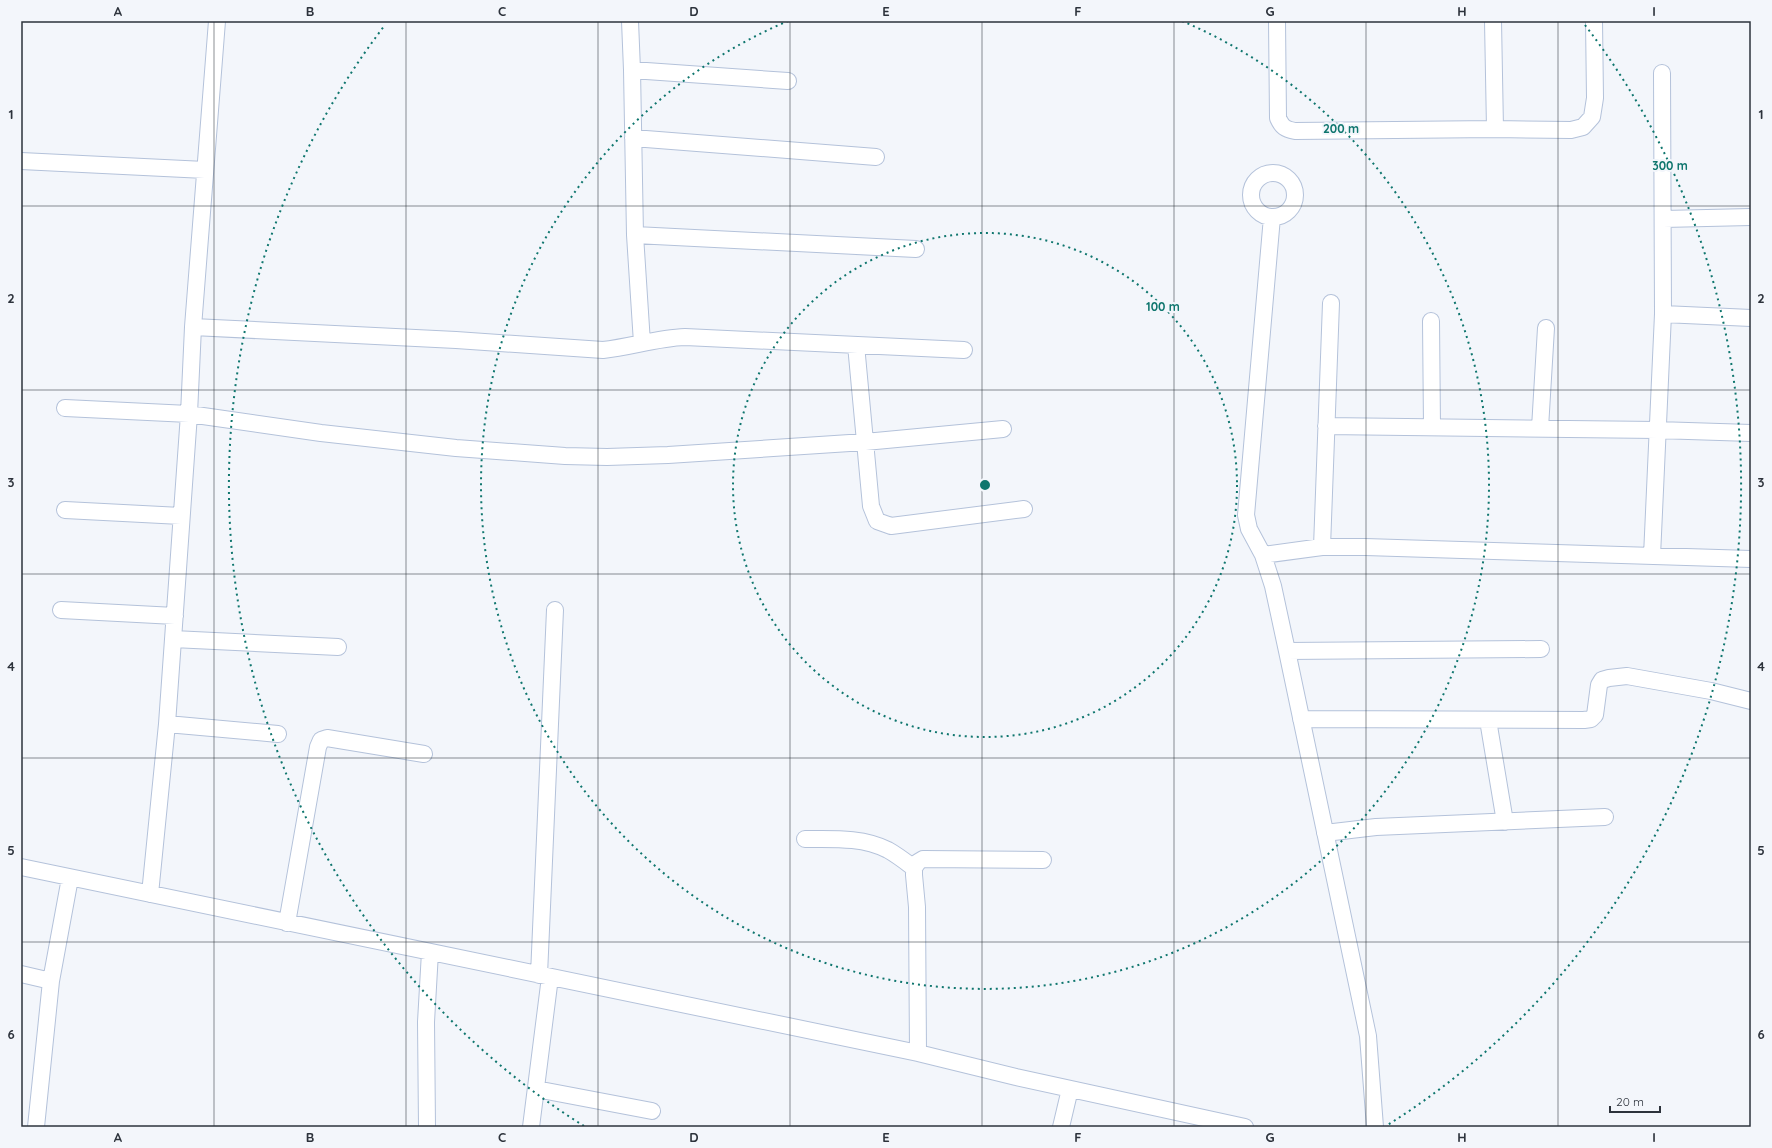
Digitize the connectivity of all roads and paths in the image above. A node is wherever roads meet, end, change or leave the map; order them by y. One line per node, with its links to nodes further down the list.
1 (218, 21): 13 (street)
2 (630, 21): 6 (street)
3 (1277, 21): 9 (street)
4 (1493, 21): 9 (street)
5 (1594, 21): 9 (street)
6 (632, 70): 8 (street); 10 (street)
7 (1662, 73): 16 (street)
8 (788, 81)
9 (1495, 129)
10 (633, 138): 11 (street); 17 (street)
11 (876, 157)
12 (21, 161): 13 (street)
13 (205, 170): 23 (street)
14 (1272, 217): 41 (street)
15 (1751, 217): 16 (street)
16 (1664, 218): 20 (street)
17 (634, 235): 18 (street); 25 (street)
18 (916, 249)
19 (1331, 302): 30 (street)
20 (1663, 314): 21 (street); 34 (street)
21 (1751, 318)
22 (1431, 321): 31 (street)
23 (193, 327): 25 (street); 29 (street)
24 (1546, 328): 32 (street)
25 (642, 343): 26 (street)
26 (856, 345): 27 (street); 36 (street)
27 (964, 350)
28 (65, 408): 29 (street)
29 (189, 414): 36 (street); 39 (street)
30 (1326, 426): 31 (street); 40 (street)
31 (1432, 427): 32 (street)
32 (1540, 428): 34 (street)
33 (1003, 429): 36 (street)
34 (1657, 430): 35 (street); 42 (street)
35 (1751, 433)
36 (865, 442): 37 (street)
37 (1024, 509)
38 (65, 510): 39 (street)
39 (181, 516): 46 (street)
40 (1322, 547): 41 (street); 42 (street)
41 (1263, 555): 50 (street)
42 (1652, 556): 43 (street)
43 (1751, 559)
44 (61, 610): 46 (street)
45 (555, 610): 69 (street)
46 (175, 616): 47 (street)
47 (173, 640): 48 (street); 54 (street)
48 (338, 647)
49 (1541, 649): 50 (street)
50 (1287, 651): 52 (street)
51 (1751, 701): 53 (street)
52 (1301, 719): 53 (street); 59 (street)
53 (1488, 720): 58 (street)
54 (167, 724): 55 (street); 65 (street)
55 (278, 734)
56 (424, 754): 66 (street)
57 (1605, 817): 58 (street)
58 (1504, 822): 59 (street)
59 (1325, 833): 80 (street)
60 (805, 839): 63 (street)
61 (1043, 860): 63 (street)
62 (21, 867): 64 (street)
63 (914, 868): 71 (street)
64 (70, 878): 65 (street); 70 (street)
65 (150, 894): 66 (street)
66 (287, 923): 67 (street)
67 (430, 952): 69 (street); 76 (street)
68 (21, 974): 70 (street)
69 (544, 976): 71 (street); 72 (street)
70 (51, 981): 75 (street)
71 (918, 1053): 73 (street)
72 (536, 1089): 74 (street); 77 (street)
73 (1070, 1089): 78 (street); 79 (street)
74 (652, 1111)
75 (36, 1127)
76 (427, 1127)
77 (531, 1127)
78 (1061, 1127)
79 (1244, 1127)
80 (1375, 1127)

